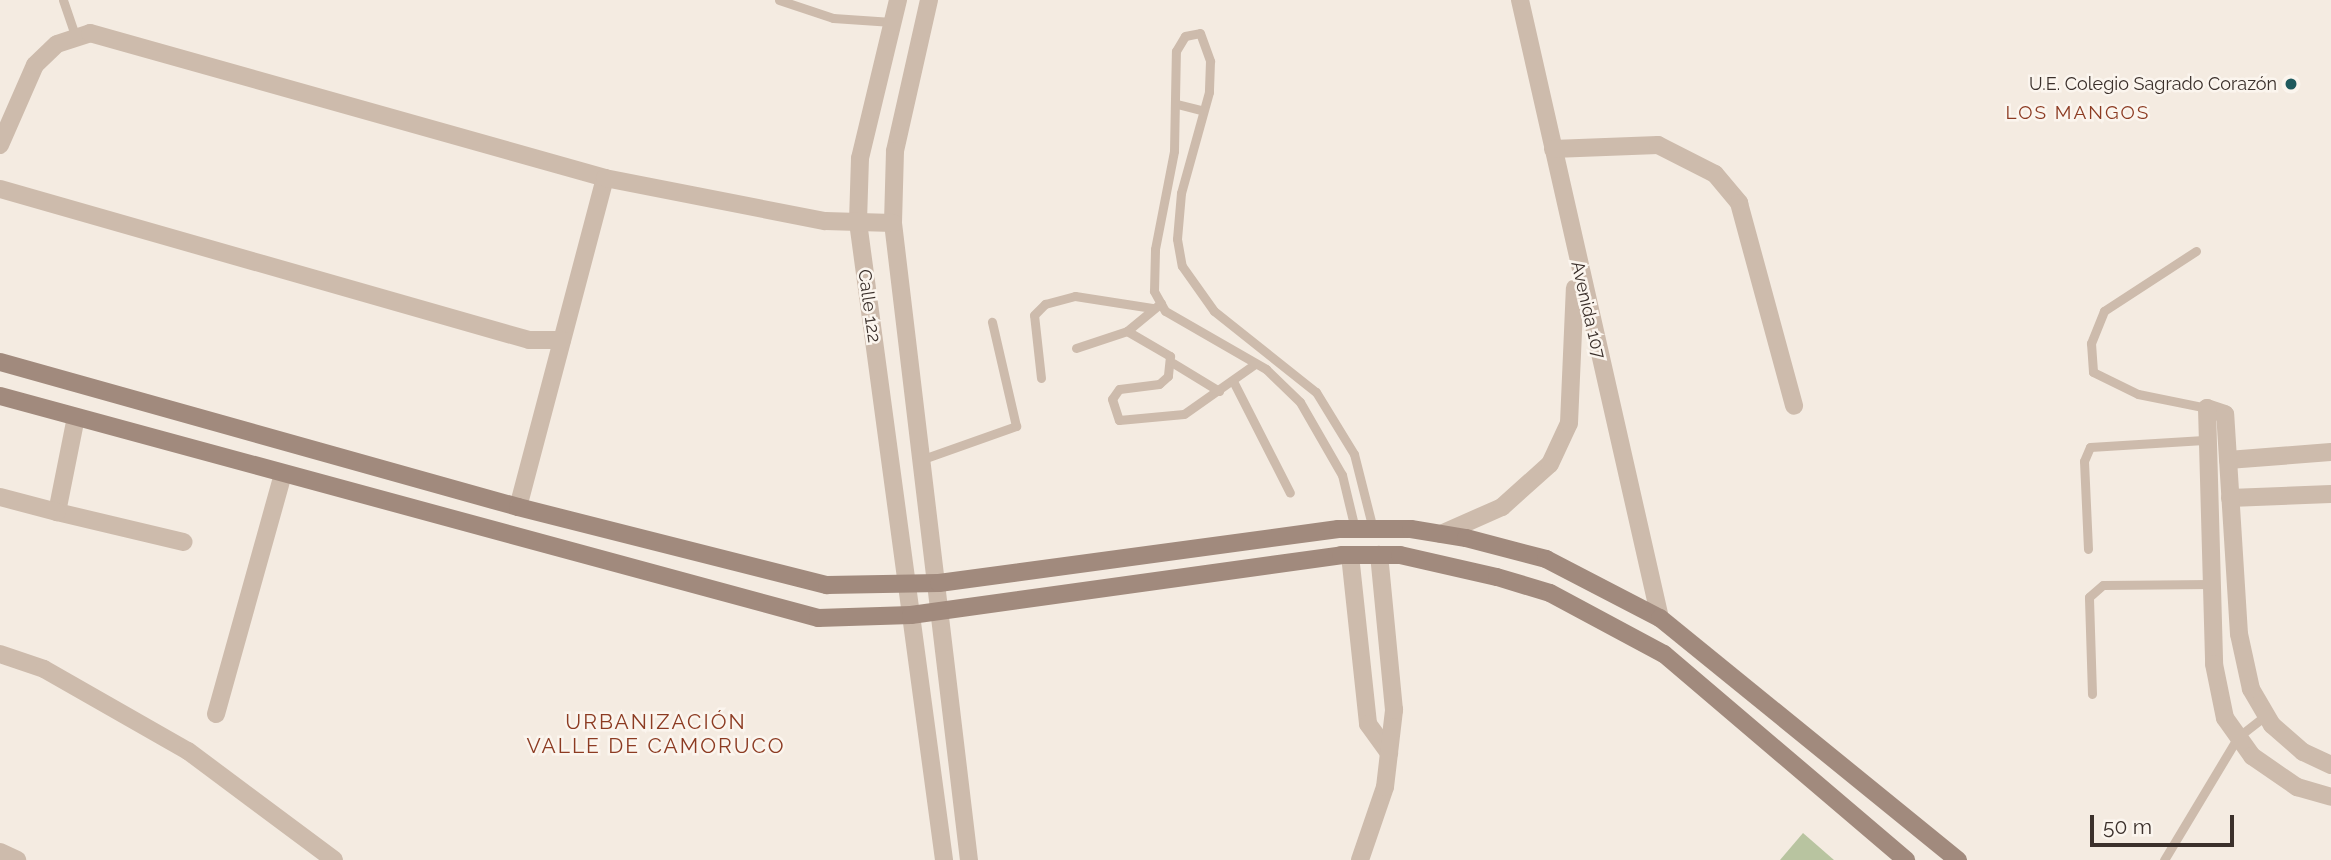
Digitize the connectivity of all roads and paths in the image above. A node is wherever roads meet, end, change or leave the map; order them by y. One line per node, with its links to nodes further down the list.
1 (64, 0): 7 (lane)
2 (779, 0): 6 (lane)
3 (898, 0): 6 (street, Calle 122)
4 (929, 0): 15 (street, Calle 122)
5 (1520, 0): 11 (street, Avenida 107)
6 (892, 22): 14 (street, Calle 122)
7 (76, 38): 10 (street); 12 (street)
8 (1177, 104): 9 (lane); 9 (lane); 18 (lane)
9 (1201, 110): 46 (lane)
10 (0, 145)
11 (1553, 149): 17 (street, Avenida 107); 31 (street)
12 (605, 178): 14 (street); 22 (street)
13 (0, 189): 22 (street)
14 (858, 222): 15 (street); 53 (street, Calle 122)
15 (892, 223): 36 (street, Calle 122)
16 (2196, 251): 32 (lane)
17 (1575, 253): 47 (street); 58 (street, Avenida 107)
18 (1161, 303): 19 (lane); 26 (lane)
19 (1152, 308): 21 (lane); 27 (lane)
20 (992, 322): 36 (lane)
21 (1127, 331): 23 (lane); 25 (lane)
22 (562, 340): 43 (street)
23 (1076, 348)
24 (0, 362): 43 (street)
25 (1172, 363): 29 (lane); 29 (lane)
26 (1255, 364): 28 (lane); 46 (lane)
27 (1041, 378)
28 (1234, 383): 29 (lane); 39 (lane)
29 (1219, 391)
30 (0, 396): 33 (street)
31 (1794, 406)
32 (2207, 408): 34 (street); 37 (street)
33 (76, 417): 38 (street); 44 (street)
34 (2204, 440): 50 (lane); 55 (street)
35 (2331, 452): 37 (street)
36 (923, 459): 54 (street, Calle 122)
37 (2228, 460): 42 (street)
38 (283, 474): 49 (street); 61 (street)
39 (1290, 493)
40 (2331, 494): 42 (street)
41 (0, 497): 44 (street)
42 (2231, 498): 62 (street)
43 (518, 507): 45 (street)
44 (57, 512): 48 (street)
45 (570, 520): 49 (street); 53 (street)
46 (1364, 529): 47 (street); 54 (street)
47 (1441, 534): 58 (street)
48 (184, 542)
49 (562, 549): 57 (street)
50 (2088, 549)
51 (1350, 555): 52 (street); 56 (street); 64 (street)
52 (1379, 555): 64 (street); 73 (street)
53 (906, 582): 54 (street); 57 (street, Calle 122)
54 (939, 583): 56 (street, Calle 122)
55 (2211, 584): 60 (lane); 63 (street)
56 (943, 609): 57 (street); 71 (street, Calle 122)
57 (911, 615): 70 (street, Calle 122)
58 (1660, 618): 74 (street)
59 (0, 654): 69 (street)
60 (2091, 694)
61 (216, 713)
62 (2266, 715): 63 (lane); 65 (street)
63 (2238, 737): 66 (street); 75 (lane)
64 (1389, 753): 72 (street)
65 (2331, 765)
66 (2331, 797)
67 (0, 852): 68 (street)
68 (17, 860)
69 (334, 860)
70 (944, 860)
71 (969, 860)
72 (1360, 860)
73 (1906, 860)
74 (1958, 860)
75 (2164, 860)

